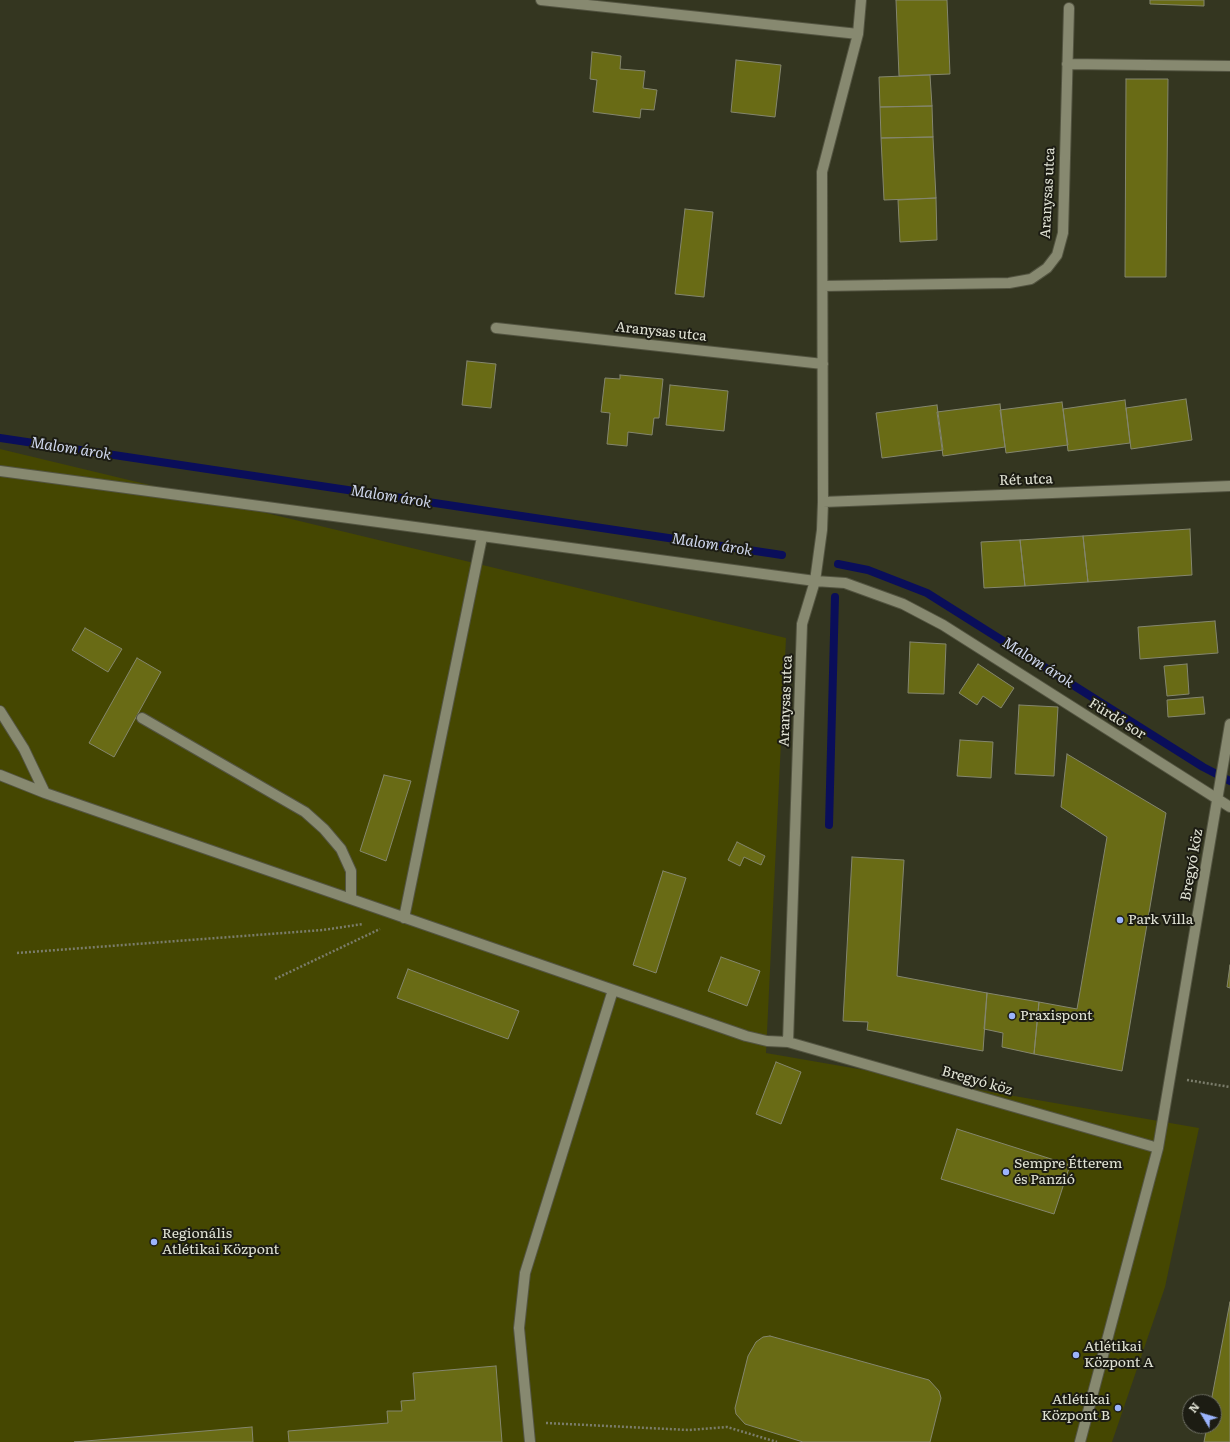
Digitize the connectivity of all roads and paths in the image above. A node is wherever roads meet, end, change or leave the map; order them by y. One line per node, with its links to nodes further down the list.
1 (542, 0): 4 (street)
2 (861, 0): 4 (street, Aranysas utca)
3 (1069, 8): 5 (street, Aranysas utca)
4 (858, 34): 7 (street, Aranysas utca)
5 (1067, 64): 6 (street); 7 (street, Aranysas utca)
6 (1230, 66)
7 (823, 286): 9 (street, Aranysas utca)
8 (496, 328): 9 (street, Aranysas utca)
9 (823, 364): 12 (street, Aranysas utca)
10 (0, 471): 13 (street, Fürdő sor)
11 (1230, 486): 12 (street, Rét utca)
12 (823, 502): 14 (street, Aranysas utca)
13 (482, 537): 14 (street, Fürdő sor); 23 (street)
14 (815, 581): 20 (street, Fürdő sor); 28 (street, Aranysas utca)
15 (0, 711): 19 (street)
16 (142, 718): 22 (street)
17 (1230, 724): 20 (street, Bregyó köz)
18 (0, 775): 19 (street, Bregyó köz)
19 (46, 793): 22 (street, Bregyó köz)
20 (1218, 800): 21 (street, Fürdő sor); 29 (street, Bregyó köz)
21 (1230, 807)
22 (351, 899): 23 (street, Bregyó köz)
23 (404, 918): 26 (path); 27 (street, Bregyó köz)
24 (367, 924): 25 (path)
25 (17, 953)
26 (275, 979)
27 (613, 990): 28 (street, Bregyó köz); 32 (street)
28 (788, 1042): 31 (street, Bregyó köz)
29 (1169, 1077): 30 (path); 31 (street, Bregyó köz)
30 (1230, 1087)
31 (1158, 1148): 35 (street, Bregyó köz)
32 (529, 1422): 33 (street); 34 (path)
33 (530, 1442)
34 (777, 1442)
35 (1080, 1442)

